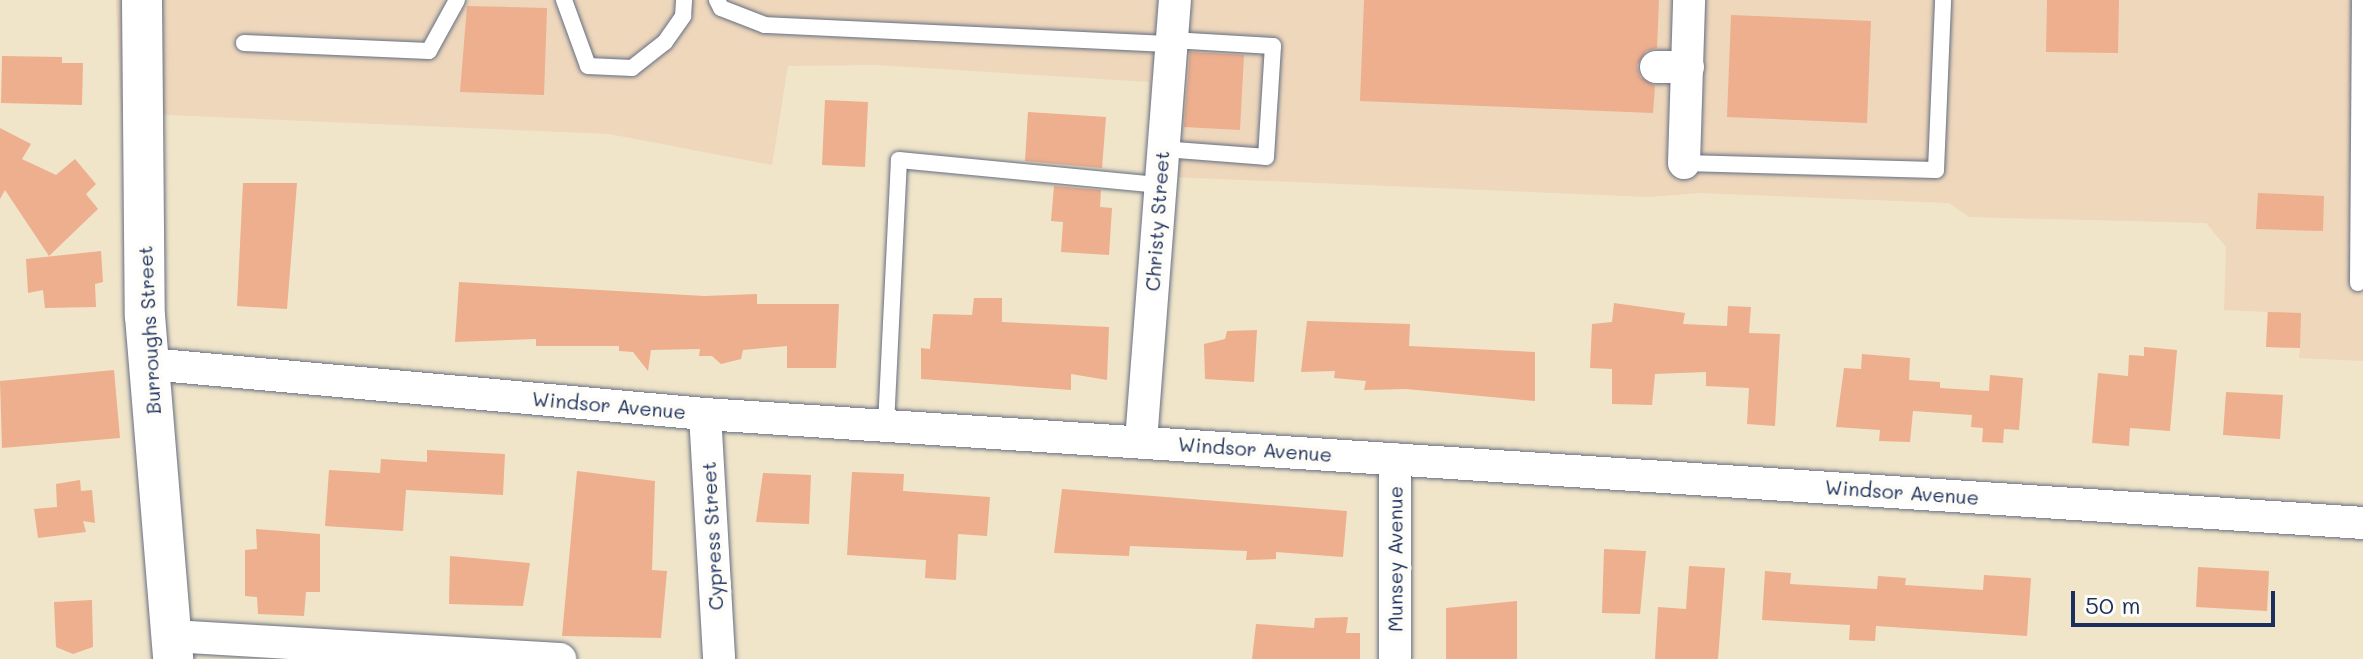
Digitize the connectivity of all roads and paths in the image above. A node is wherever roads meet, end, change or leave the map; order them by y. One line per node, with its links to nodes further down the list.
1 (142, 0): 20 (street, Burroughs Street)
2 (457, 0): 11 (lane)
3 (564, 0): 4 (lane)
4 (684, 0)
5 (717, 0): 10 (lane)
6 (1175, 0): 10 (street, Christy Street)
7 (1689, 0): 13 (street)
8 (1943, 0): 17 (lane)
9 (2360, 0): 14 (lane)
10 (1171, 42): 16 (street, Christy Street); 16 (lane)
11 (244, 43)
12 (1656, 67): 13 (street)
13 (1688, 67): 17 (street)
14 (2360, 76): 15 (lane)
15 (2360, 144): 19 (lane)
16 (1163, 149): 18 (street, Christy Street)
17 (1684, 163)
18 (1160, 185): 22 (lane); 23 (street, Christy Street)
19 (2358, 283)
20 (149, 364): 21 (street, Windsor Avenue); 26 (street, Burroughs Street)
21 (705, 414): 22 (street, Windsor Avenue); 28 (street, Cypress Street)
22 (886, 425): 23 (street, Windsor Avenue)
23 (1141, 441): 24 (street, Windsor Avenue)
24 (1395, 459): 25 (street, Windsor Avenue); 29 (street, Munsey Avenue)
25 (2363, 523)
26 (172, 648): 27 (street)
27 (560, 659)
28 (719, 659)
29 (1395, 659)

